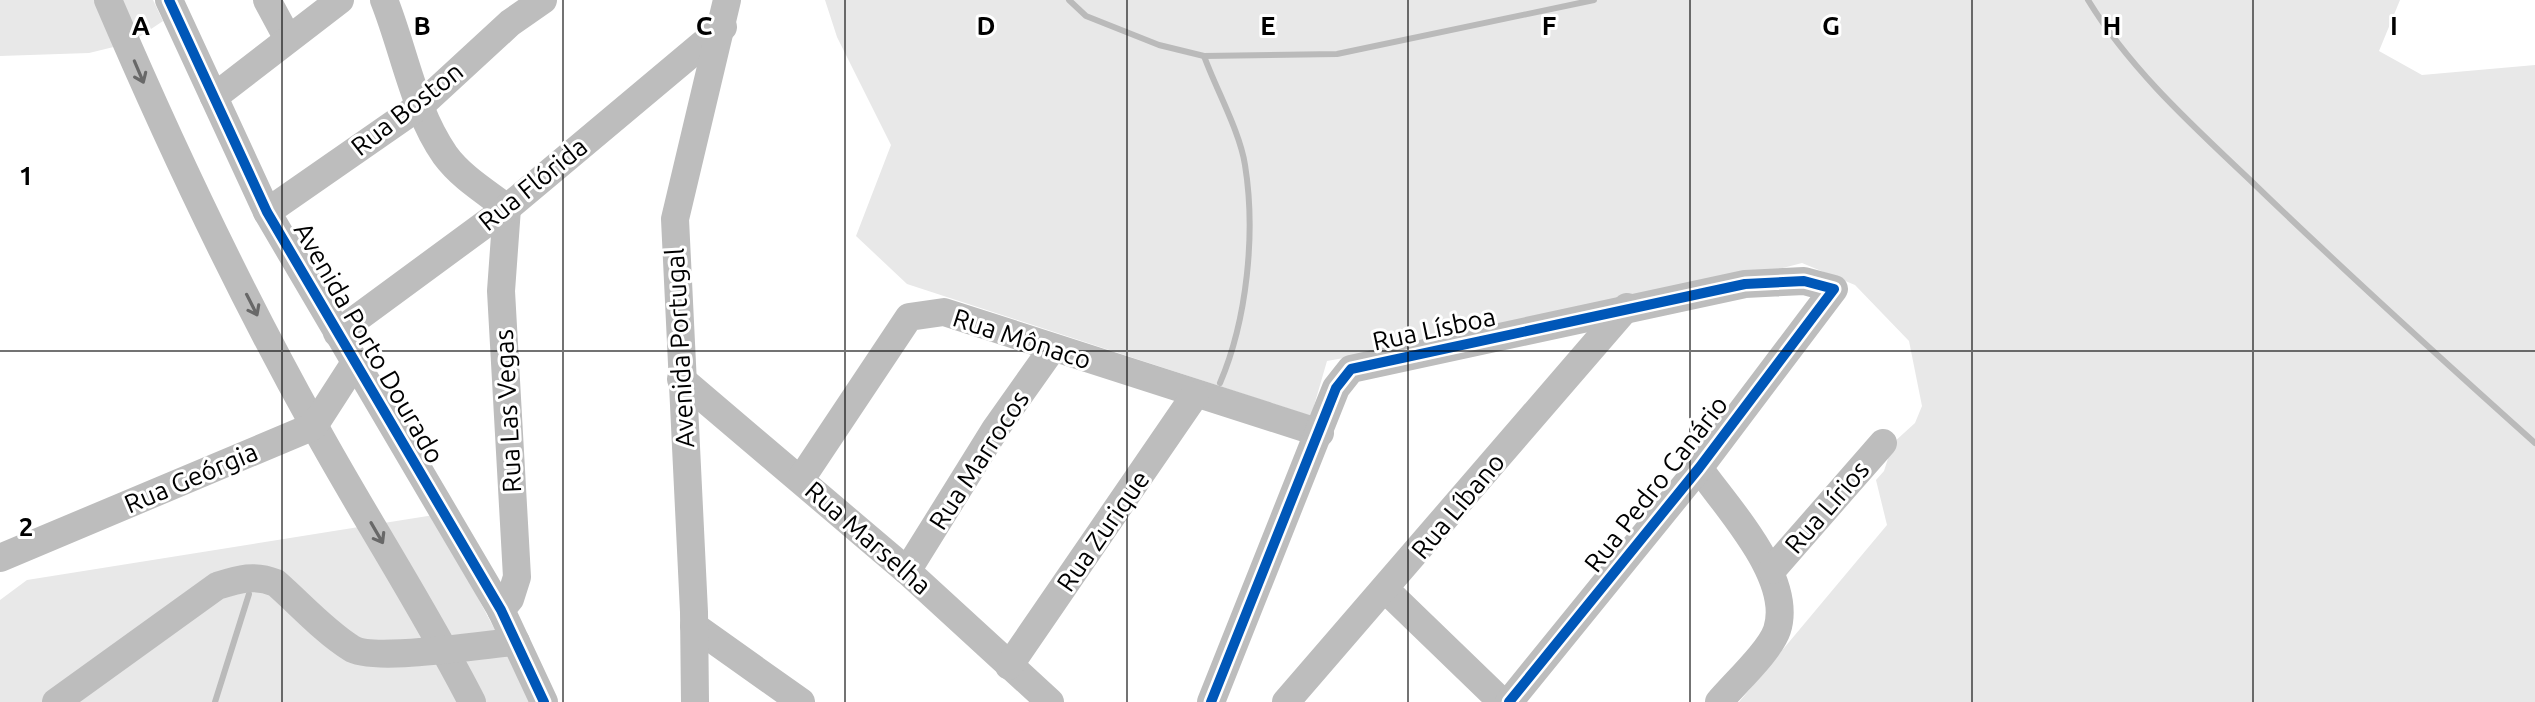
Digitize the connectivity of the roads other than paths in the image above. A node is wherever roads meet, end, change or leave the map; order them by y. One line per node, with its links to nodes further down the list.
1 (108, 0): 20 (street, one-way to 20)
2 (169, 0): 9 (street, Avenida Porto Dourado)
3 (267, 0): 8 (street)
4 (340, 0): 8 (street)
5 (384, 0): 10 (street)
6 (543, 0): 10 (street, Rua Boston)
7 (725, 14): 11 (street, Rua Flórida); 18 (street, Avenida Portugal)
8 (288, 39): 9 (street)
9 (214, 97): 12 (street, Avenida Porto Dourado)
10 (421, 105): 11 (street); 12 (street, Rua Boston)
11 (507, 208): 15 (street, Rua Flórida); 29 (street, Rua Las Vegas)
12 (267, 212): 15 (street, Avenida Porto Dourado)
13 (1834, 289): 14 (street, Rua Lísboa); 23 (street, Rua Pedro Canário)
14 (1627, 307): 21 (street, Rua Lísboa); 28 (street, Rua Líbano)
15 (337, 333): 17 (street, Avenida Porto Dourado)
16 (1052, 349): 19 (street, Rua Mônaco); 24 (street, Rua Mônaco); 27 (street, Rua Marrocos)
17 (354, 364): 20 (street); 29 (street, Avenida Porto Dourado)
18 (681, 379): 24 (street, Rua Marselha); 30 (street, Avenida Portugal)
19 (1195, 395): 21 (street, Rua Mônaco); 33 (street, Rua Zurique)
20 (314, 426): 25 (street, Rua Geórgia); 32 (street, one-way to 32)
21 (1320, 433): 40 (street, Rua Lísboa)
22 (1883, 443): 26 (street, Rua Lírios)
23 (1699, 468): 26 (street); 43 (street, Rua Pedro Canário)
24 (801, 479): 27 (street, Rua Marselha)
25 (0, 558)
26 (1772, 570): 44 (street)
27 (907, 571): 33 (street, Rua Marselha)
28 (1386, 590): 41 (street, Rua Líbano); 42 (street)
29 (501, 610): 31 (street, Avenida Porto Dourado)
30 (694, 626): 37 (street, Avenida Portugal); 38 (street)
31 (516, 642): 32 (street); 36 (street, Avenida Porto Dourado)
32 (444, 647): 34 (street); 35 (street)
33 (1009, 666): 39 (street, Rua Marselha)
34 (56, 702)
35 (472, 702)
36 (544, 702)
37 (695, 702)
38 (801, 702)
39 (1050, 702)
40 (1211, 702)
41 (1286, 702)
42 (1502, 702)
43 (1509, 702)
44 (1719, 702)

